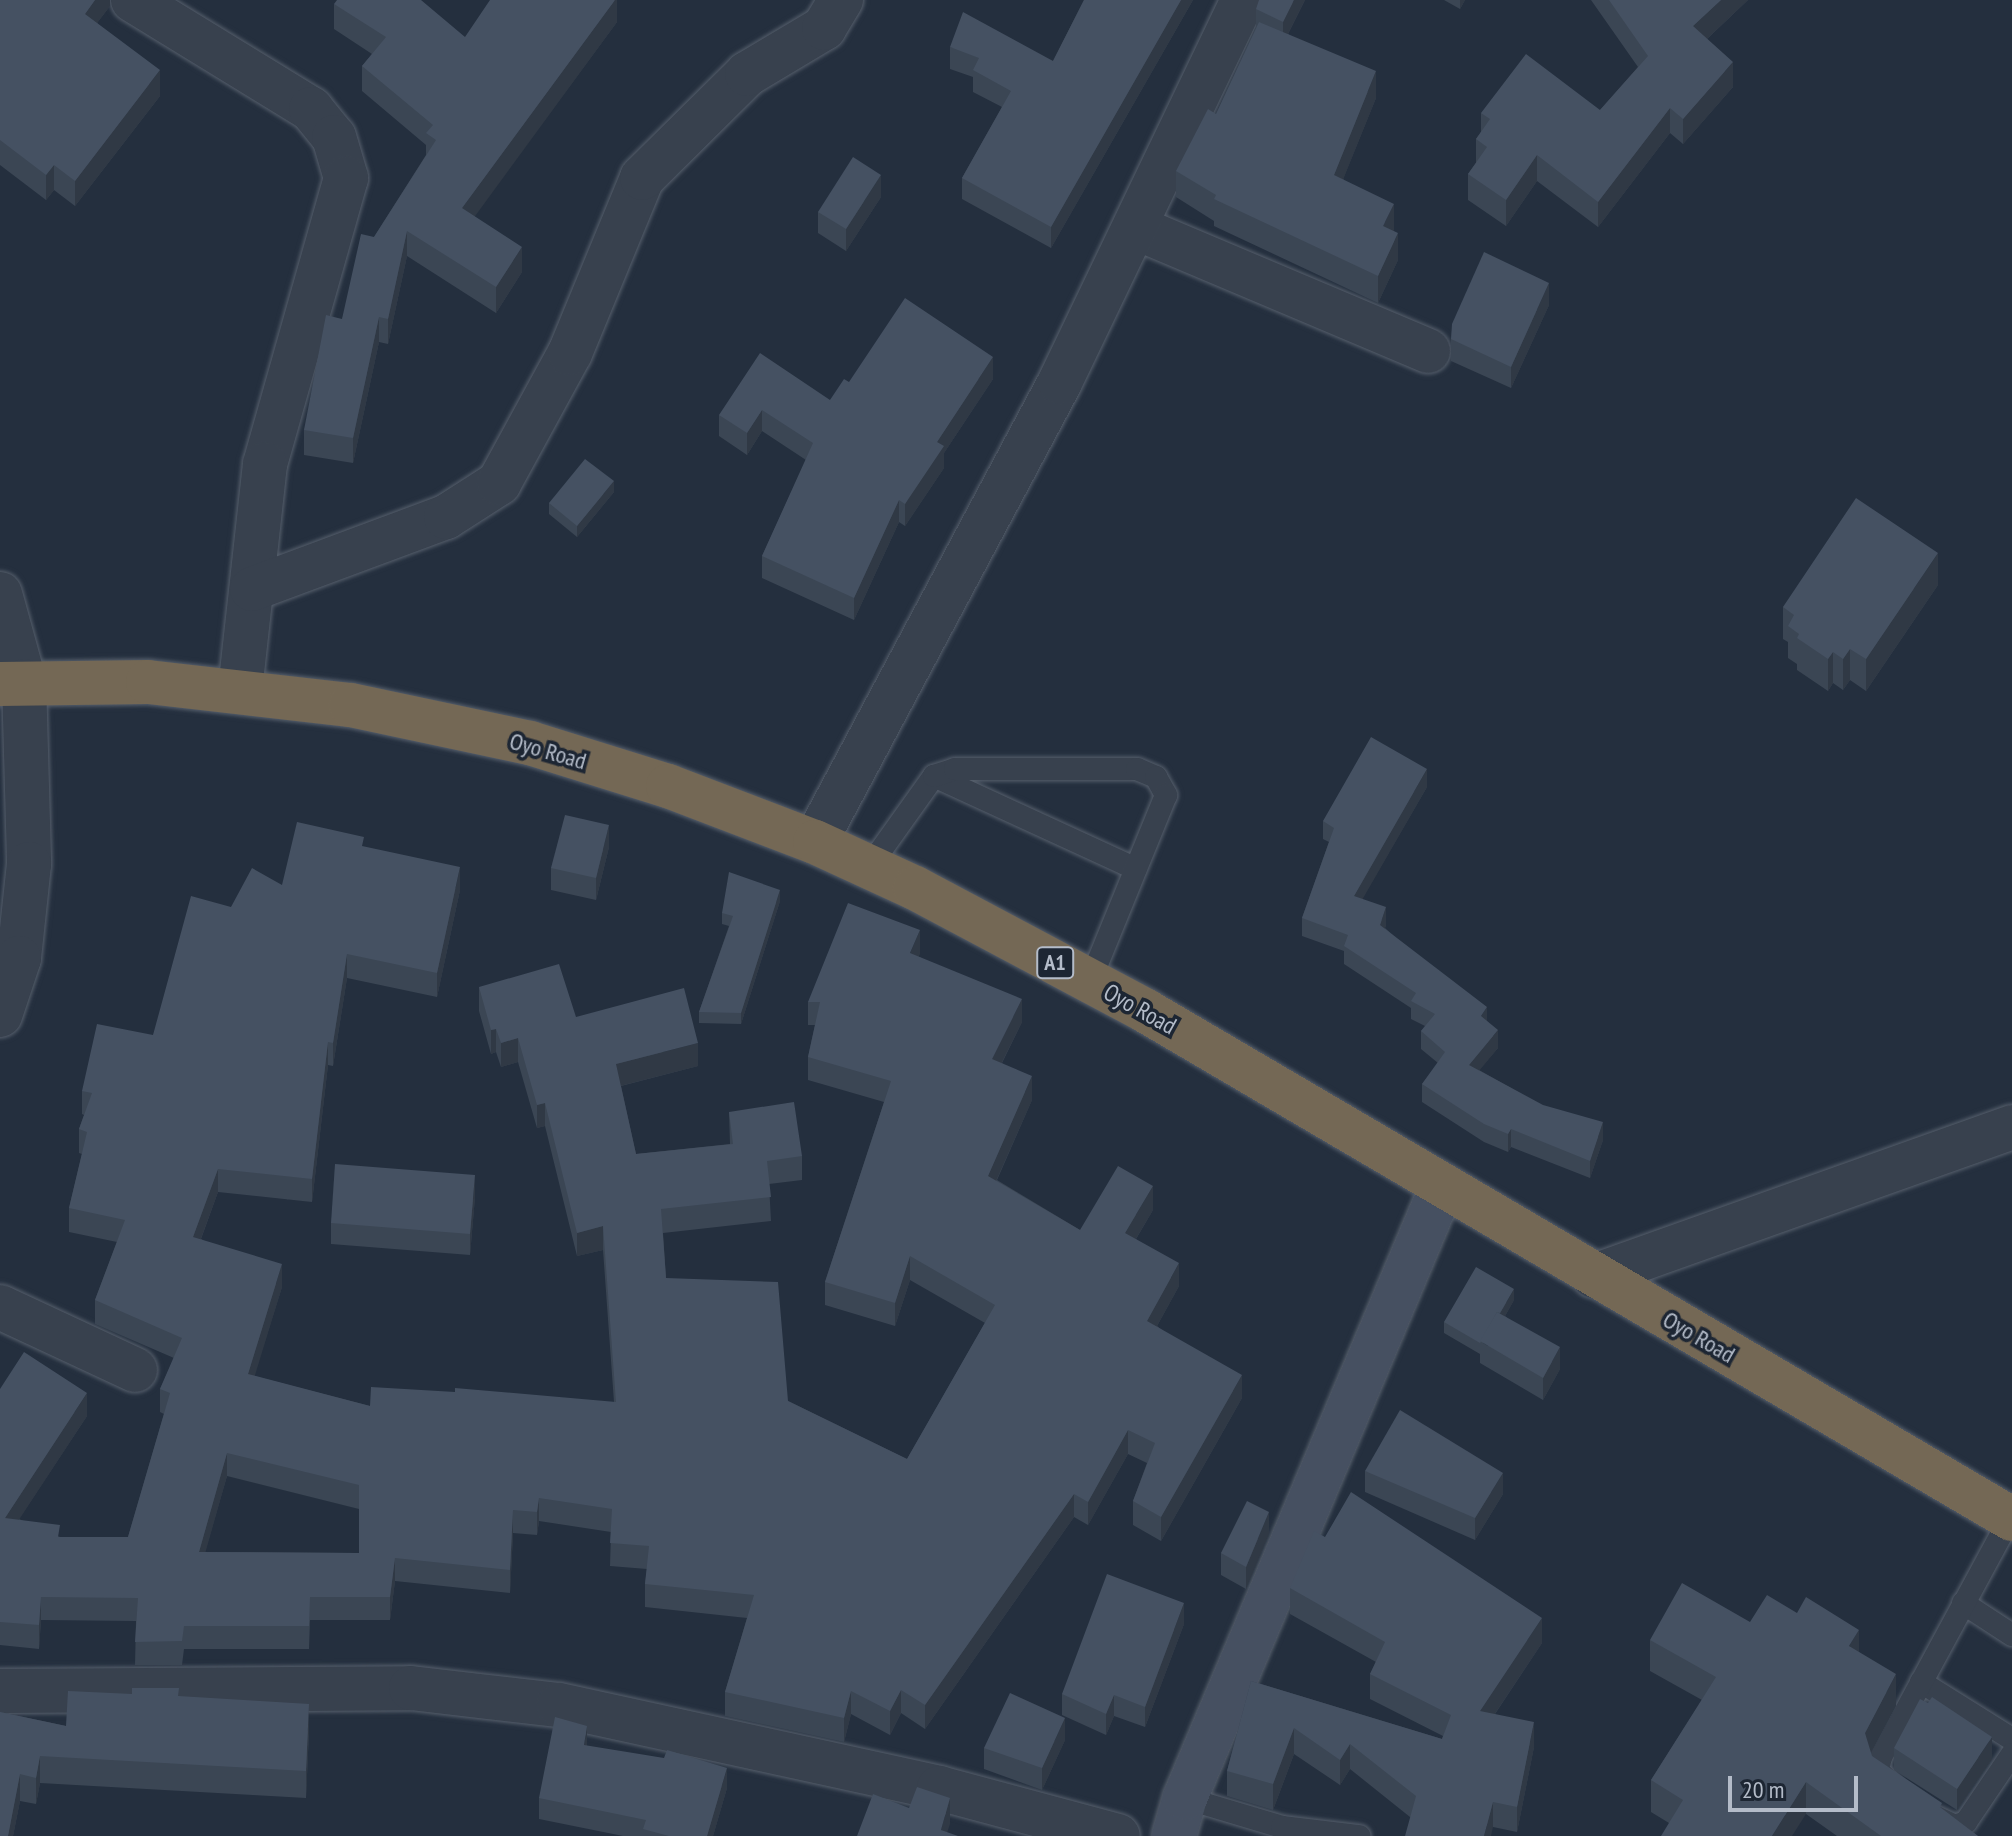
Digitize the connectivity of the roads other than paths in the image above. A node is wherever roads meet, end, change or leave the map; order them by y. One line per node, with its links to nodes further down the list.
1 (133, 0): 6 (street)
2 (841, 0): 6 (street)
3 (1243, 0): 4 (street)
4 (1137, 228): 5 (street); 11 (street)
5 (1428, 351)
6 (252, 589): 9 (street)
7 (0, 594): 8 (street)
8 (12, 682): 9 (highway, Oyo Road / A1); 15 (street)
9 (240, 692): 11 (highway, Oyo Road / A1)
10 (934, 776): 12 (lane); 13 (lane); 13 (lane)
11 (815, 842): 12 (highway, Oyo Road / A1)
12 (869, 867): 14 (highway, Oyo Road / A1)
13 (1136, 869): 14 (lane)
14 (1090, 981): 17 (highway, Oyo Road / A1)
15 (0, 1015)
16 (2012, 1127): 18 (street)
17 (1442, 1187): 18 (highway, Oyo Road / A1); 28 (street)
18 (1594, 1276): 21 (highway, Oyo Road / A1)
19 (0, 1307): 20 (street)
20 (135, 1370)
21 (2011, 1519): 22 (lane)
22 (1963, 1603): 23 (lane); 24 (lane)
23 (2012, 1635)
24 (1921, 1682): 26 (lane); 27 (lane)
25 (0, 1691): 29 (street)
26 (2012, 1739)
27 (2012, 1754)
28 (1179, 1817): 30 (lane)
29 (1118, 1836)
30 (1359, 1836)

